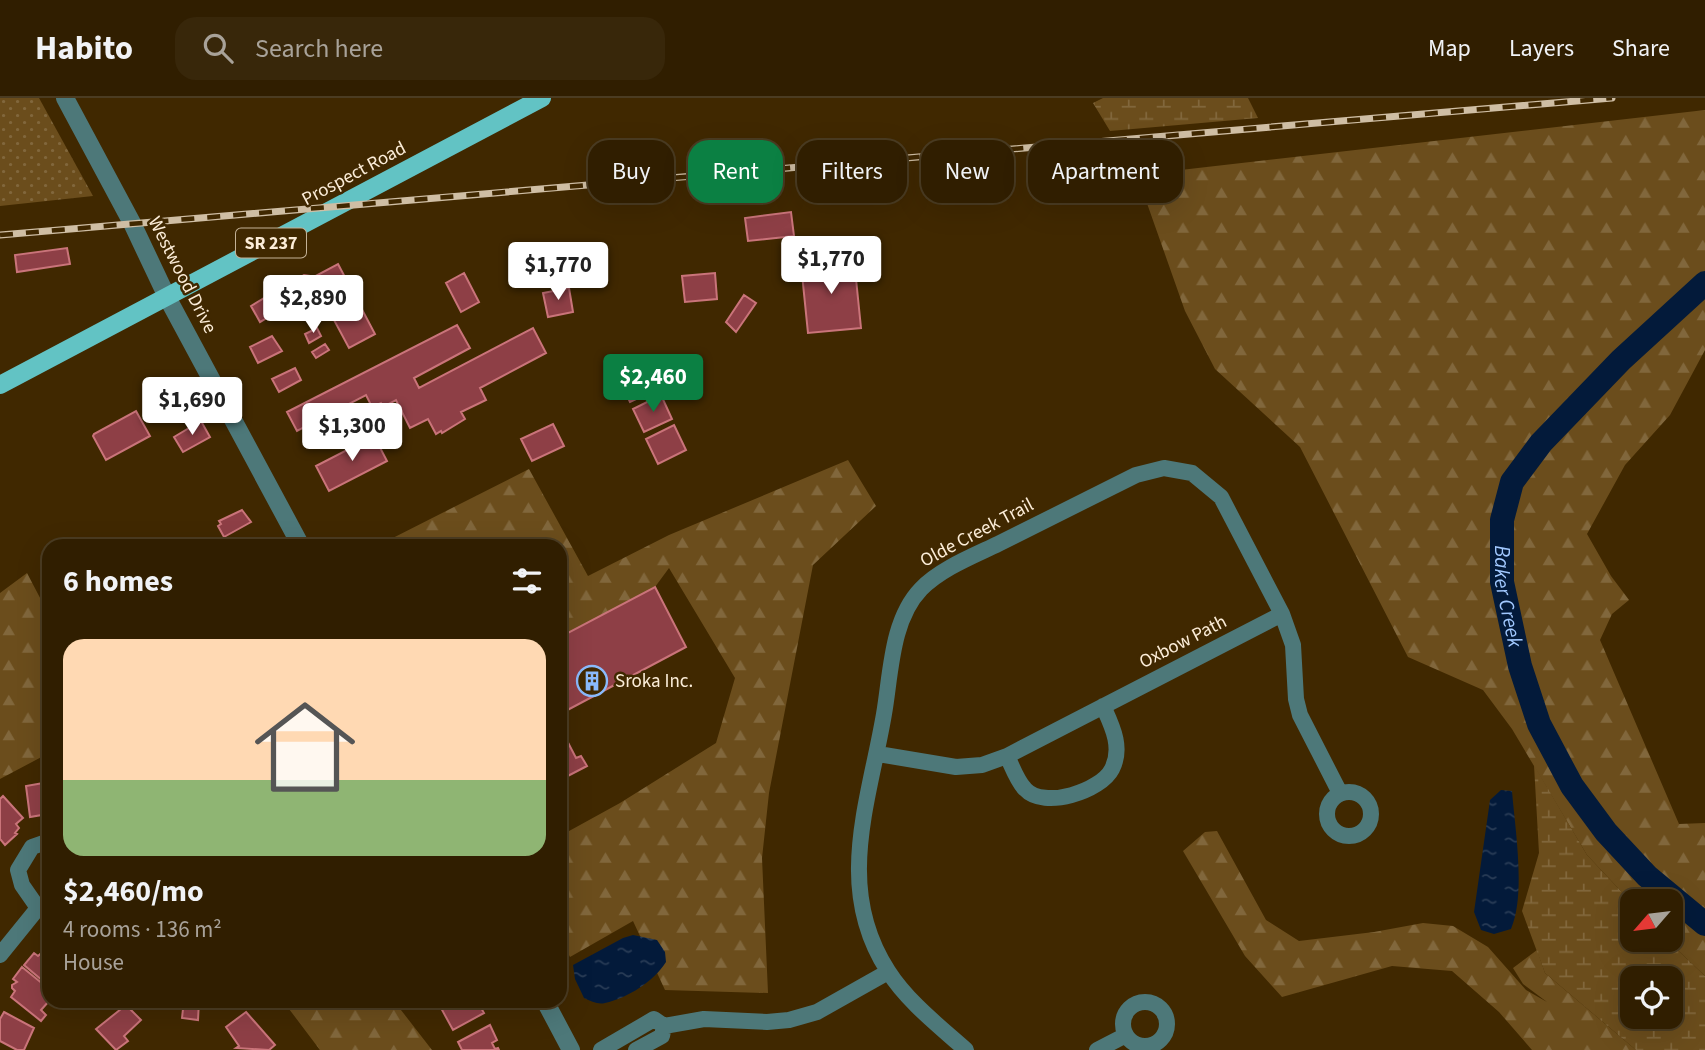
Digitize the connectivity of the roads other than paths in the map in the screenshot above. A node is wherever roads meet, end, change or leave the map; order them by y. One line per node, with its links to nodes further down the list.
1 (65, 98): 3 (street, Westwood Drive)
2 (542, 98): 3 (main road, Prospect Road / SR 237)
3 (167, 297): 4 (main road, Prospect Road / SR 237); 5 (street, Westwood Drive)
4 (0, 385)
5 (297, 539)
6 (1282, 614): 7 (street, Oxbow Path); 8 (street, Olde Creek Trail); 10 (street, Olde Creek Trail)
7 (1103, 706): 9 (street, Oxbow Path); 9 (street)
8 (877, 754): 9 (street, Oxbow Path); 15 (street, Olde Creek Trail)
9 (1007, 755)
10 (1340, 793)
11 (42, 843): 12 (street)
12 (42, 906)
13 (42, 908): 14 (street)
14 (0, 956)
15 (888, 972): 17 (street); 22 (street, Olde Creek Trail)
16 (549, 1008): 19 (street)
17 (664, 1026): 20 (street); 21 (street)
18 (1126, 1035): 23 (street)
19 (571, 1050)
20 (601, 1050)
21 (636, 1050)
22 (966, 1050)
23 (1097, 1050)

